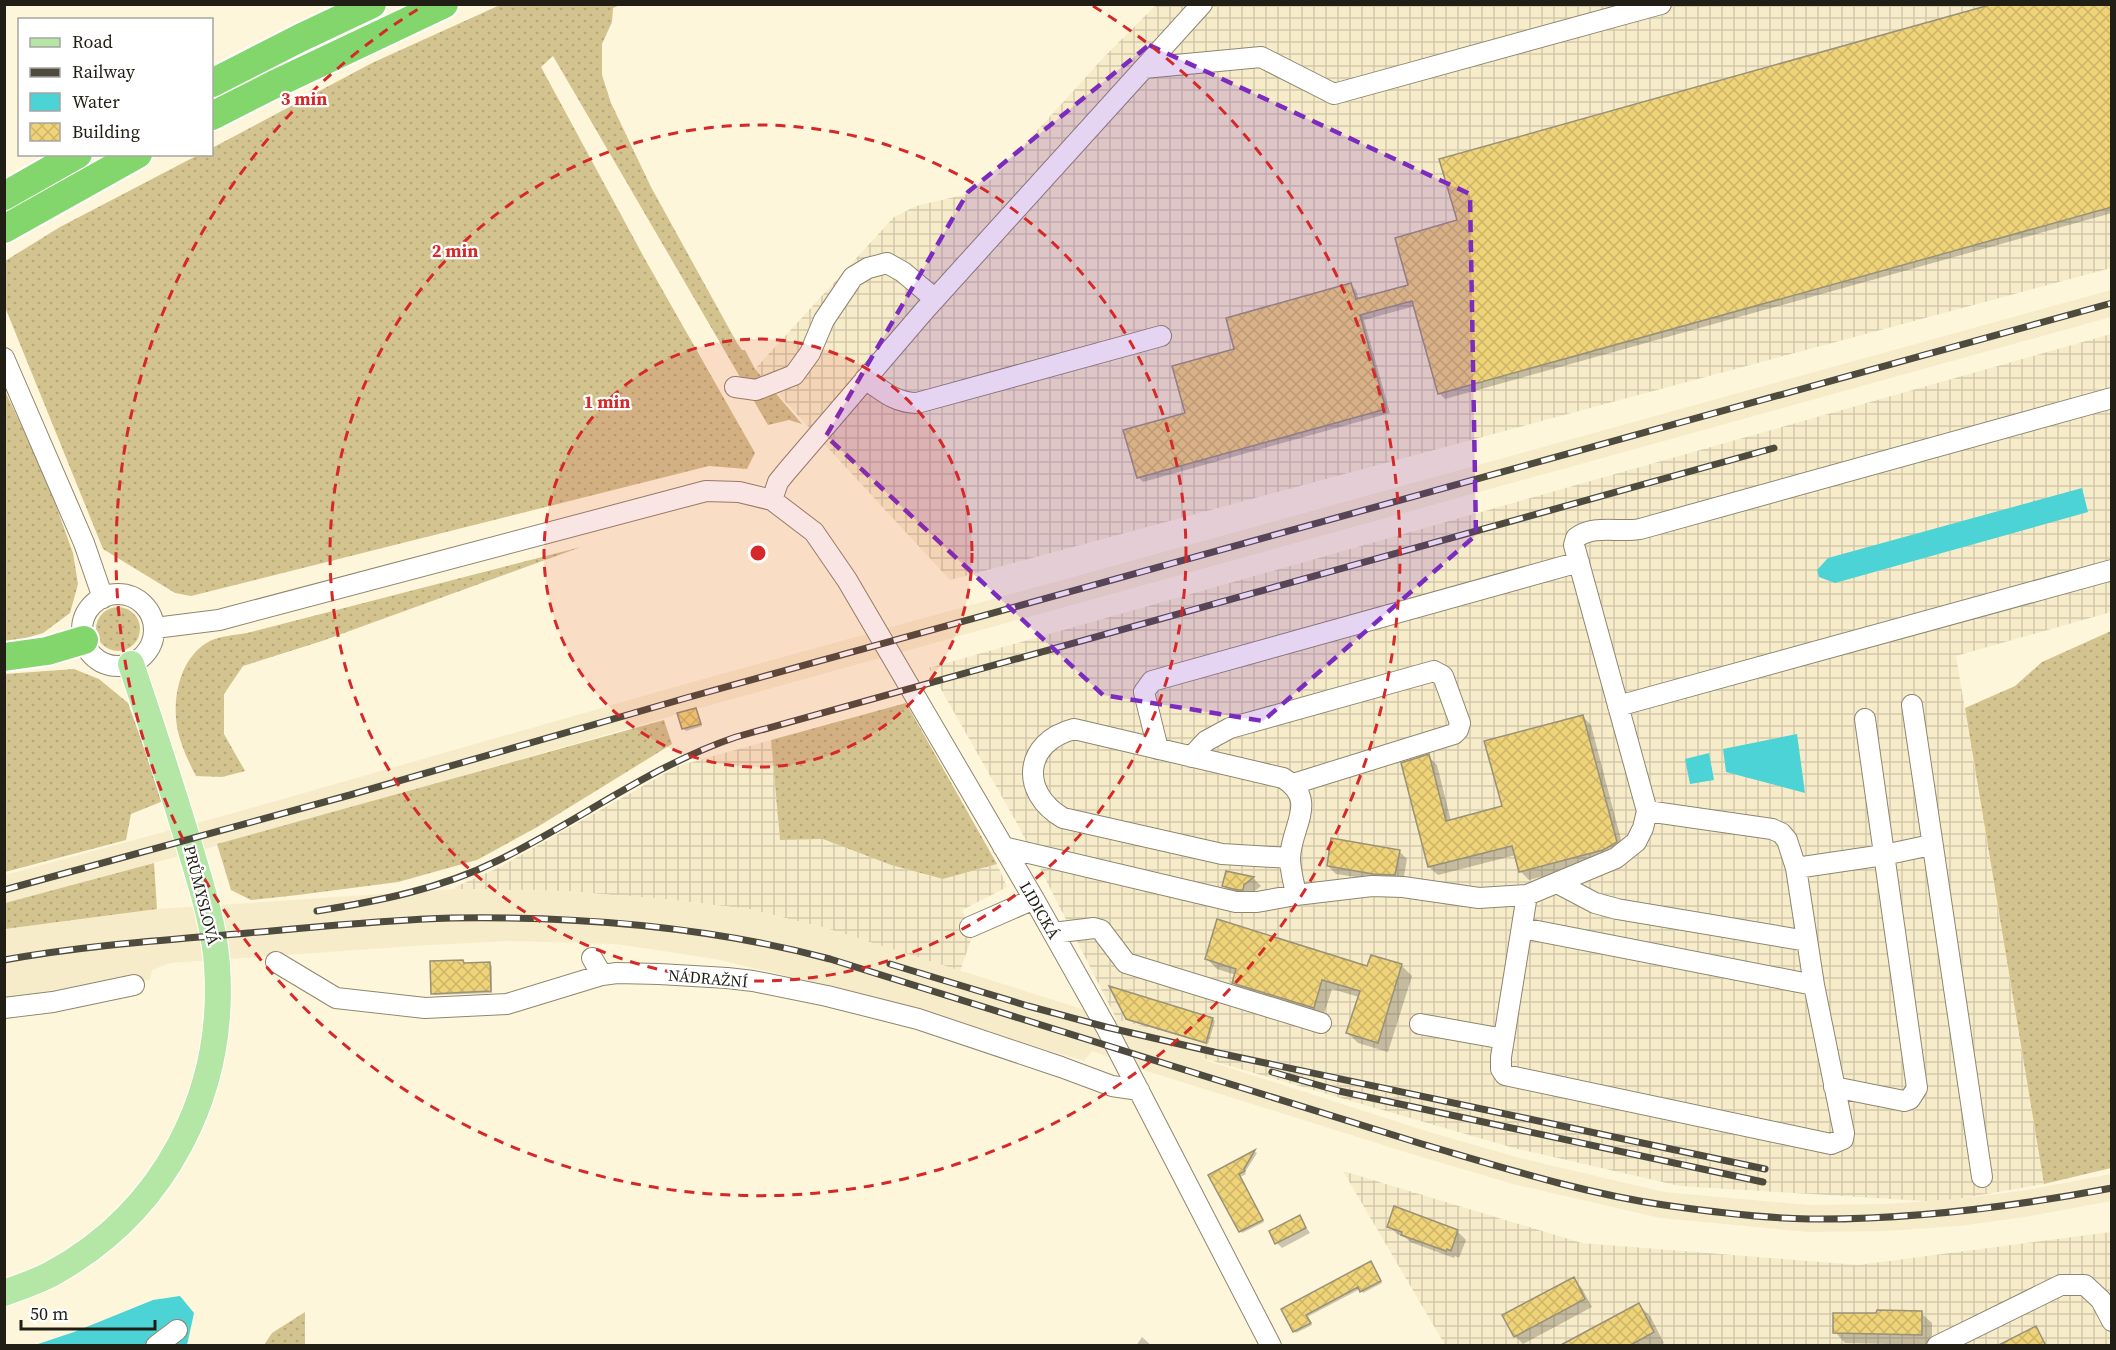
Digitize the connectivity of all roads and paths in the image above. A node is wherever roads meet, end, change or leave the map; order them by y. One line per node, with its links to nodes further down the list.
1 (372, 4): 6 (highway)
2 (444, 4): 7 (highway)
3 (1202, 4): 5 (street)
4 (1661, 4): 5 (street)
5 (1144, 68): 12 (street)
6 (213, 82)
7 (213, 115)
8 (74, 156): 10 (highway)
9 (134, 156): 11 (highway)
10 (4, 196)
11 (4, 229)
12 (935, 298): 15 (street); 16 (street)
13 (1161, 336): 15 (street)
14 (4, 358): 21 (street)
15 (865, 379): 18 (street)
16 (735, 387)
17 (2112, 398): 19 (street)
18 (772, 500): 22 (street); 34 (street, LIDICKÁ)
19 (1579, 562): 27 (street); 29 (street)
20 (2112, 570): 27 (street)
21 (103, 598): 22 (street); 23 (street)
22 (155, 628): 25 (street)
23 (84, 640): 24 (highway); 25 (street)
24 (4, 657)
25 (131, 664): 58 (main road, PRŮMYSLOVÁ)
26 (1912, 705): 33 (street)
27 (1618, 706): 32 (street)
28 (1865, 718): 35 (street)
29 (1158, 749): 30 (street); 36 (street)
30 (1191, 757): 31 (street); 31 (street)
31 (1293, 784): 36 (street)
32 (1647, 811): 37 (street); 38 (street)
33 (1931, 845): 35 (street); 57 (street)
34 (1003, 847): 39 (street); 41 (street, LIDICKÁ)
35 (1884, 855): 37 (street); 55 (street)
36 (1290, 858): 39 (street)
37 (1796, 868): 45 (street)
38 (1557, 883): 40 (street); 45 (street)
39 (1296, 895): 40 (street)
40 (1527, 895): 43 (street)
41 (1034, 899): 42 (street); 44 (street, LIDICKÁ)
42 (970, 927)
43 (1522, 928): 50 (street); 54 (street)
44 (1053, 933): 52 (street); 56 (street, LIDICKÁ)
45 (1807, 941): 50 (street)
46 (592, 958): 48 (street)
47 (276, 962): 48 (street, NÁDRAŽNÍ)
48 (602, 975): 56 (street, NÁDRAŽNÍ)
49 (134, 985): 51 (street)
50 (1814, 985): 55 (street)
51 (4, 1008)
52 (1321, 1023)
53 (1420, 1024): 54 (street)
54 (1504, 1039): 55 (street)
55 (1834, 1087)
56 (1139, 1090): 62 (street, LIDICKÁ)
57 (1982, 1177)
58 (4, 1293)
59 (2112, 1321): 63 (street)
60 (177, 1330): 61 (street)
61 (156, 1346)
62 (1271, 1346)
63 (1937, 1346)

